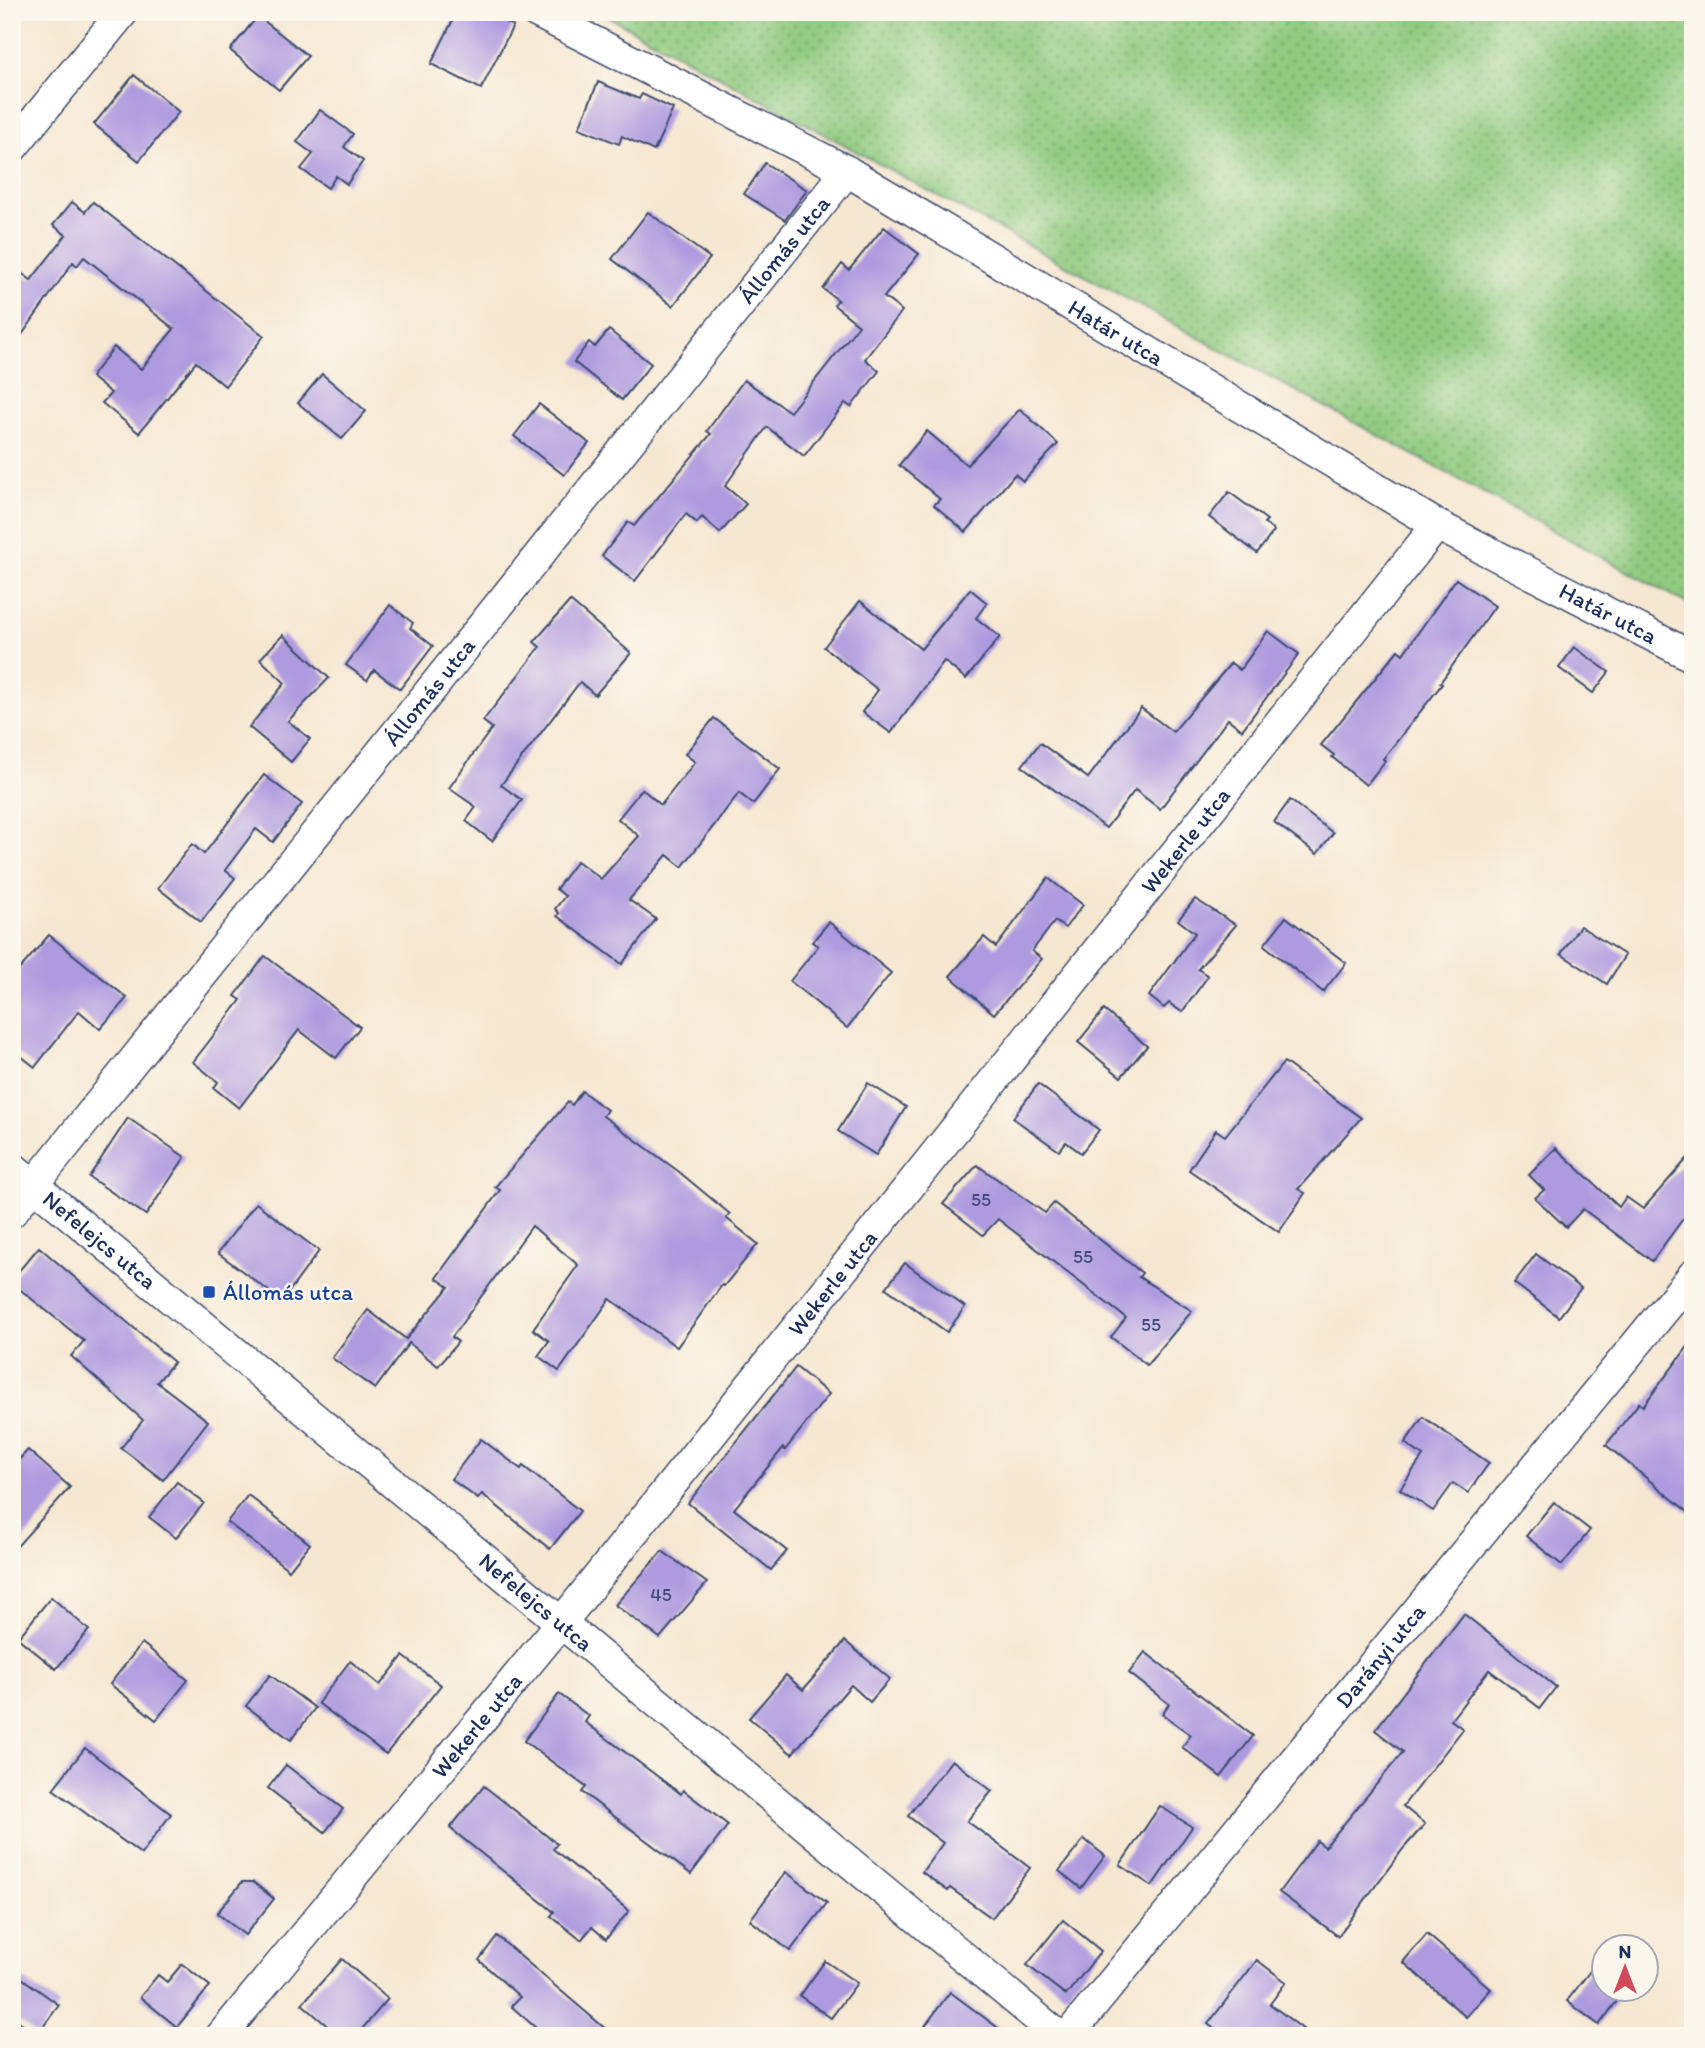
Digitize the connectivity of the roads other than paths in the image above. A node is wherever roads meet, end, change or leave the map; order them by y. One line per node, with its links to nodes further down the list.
1 (123, 12): 3 (street)
2 (536, 12): 4 (street, Határ utca)
3 (12, 148)
4 (847, 171): 5 (street, Határ utca); 7 (street, Állomás utca)
5 (1437, 524): 6 (street, Határ utca); 10 (street, Wekerle utca)
6 (1693, 657)
7 (23, 1176): 8 (street, Állomás utca); 10 (street, Nefelejcs utca)
8 (12, 1212)
9 (1693, 1275): 13 (street, Darányi utca)
10 (561, 1622): 11 (street, Wekerle utca); 12 (street, Nefelejcs utca)
11 (221, 2036)
12 (1059, 2036)
13 (1068, 2036)

